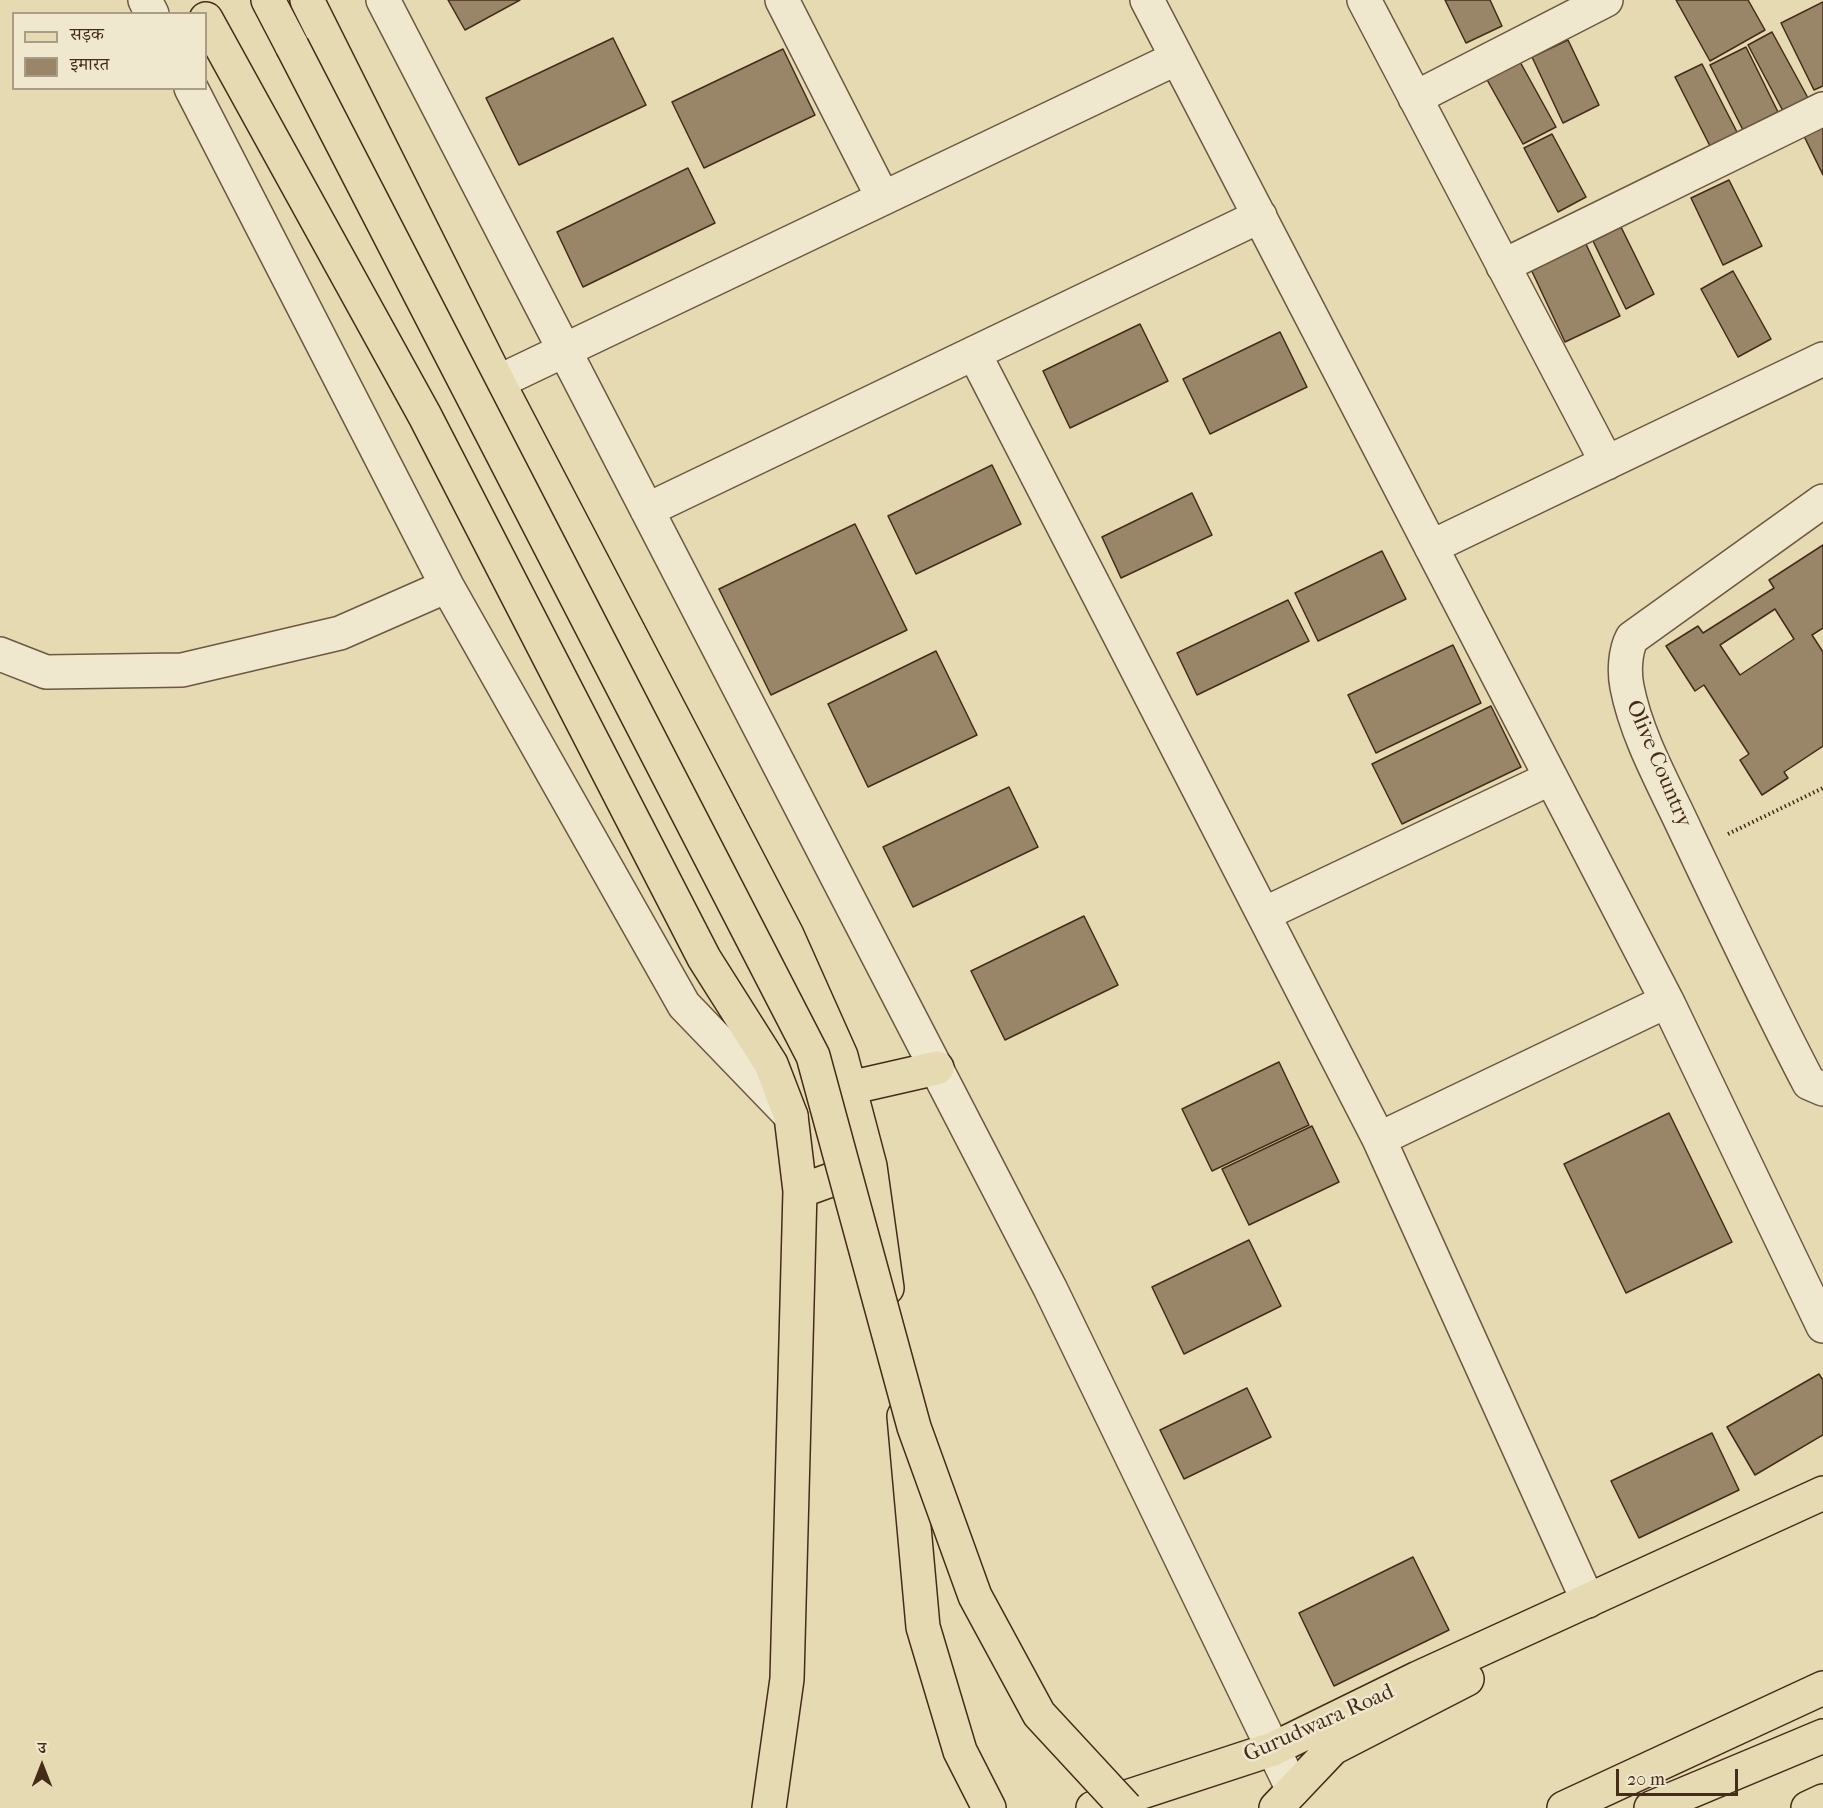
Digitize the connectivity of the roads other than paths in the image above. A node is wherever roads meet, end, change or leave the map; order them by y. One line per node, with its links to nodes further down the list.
1 (268, 0): 48 (main road, bridge)
2 (307, 0): 19 (main road)
3 (383, 0): 16 (street)
4 (782, 0): 13 (street)
5 (1147, 0): 9 (street)
6 (1364, 0): 11 (street)
7 (1606, 0): 11 (street)
8 (207, 21): 32 (main road)
9 (1177, 58): 13 (street); 14 (street)
10 (192, 90): 24 (street)
11 (1415, 98): 15 (street)
12 (1823, 109): 15 (street)
13 (883, 198): 16 (street)
14 (1260, 216): 17 (street); 23 (street)
15 (1503, 266): 20 (street)
16 (564, 350): 19 (street); 22 (street)
17 (974, 353): 22 (street); 27 (street)
18 (1823, 359): 20 (street)
19 (498, 382): 30 (main road)
20 (1607, 464): 23 (street)
21 (1823, 501): 31 (street, Olive Country)
22 (647, 510): 29 (street)
23 (1431, 547): 26 (street)
24 (447, 586): 25 (street); 32 (street)
25 (0, 654)
26 (1551, 778): 27 (street); 28 (street)
27 (1264, 914): 33 (street)
28 (1667, 1001): 33 (street); 36 (street)
29 (937, 1068): 30 (main road); 42 (street)
30 (849, 1088): 34 (main road)
31 (1823, 1089)
32 (791, 1116): 35 (main road)
33 (1379, 1139): 38 (street)
34 (870, 1166): 35 (main road); 46 (main road)
35 (800, 1191): 45 (main road)
36 (1823, 1326)
37 (1823, 1493): 38 (main road, Gurudwara Road)
38 (1588, 1601): 39 (main road, Gurudwara Road)
39 (1539, 1623): 42 (main road, Gurudwara Road); 43 (main road, Gurudwara Road)
40 (1823, 1689): 49 (main road)
41 (1823, 1736): 50 (main road)
42 (1273, 1749): 43 (street); 47 (main road, Gurudwara Road)
43 (1285, 1799)
44 (1823, 1801): 51 (main road)
45 (769, 1808)
46 (989, 1808)
47 (1093, 1808)
48 (1126, 1808)
49 (1564, 1808)
50 (1651, 1808)
51 (1808, 1808)

